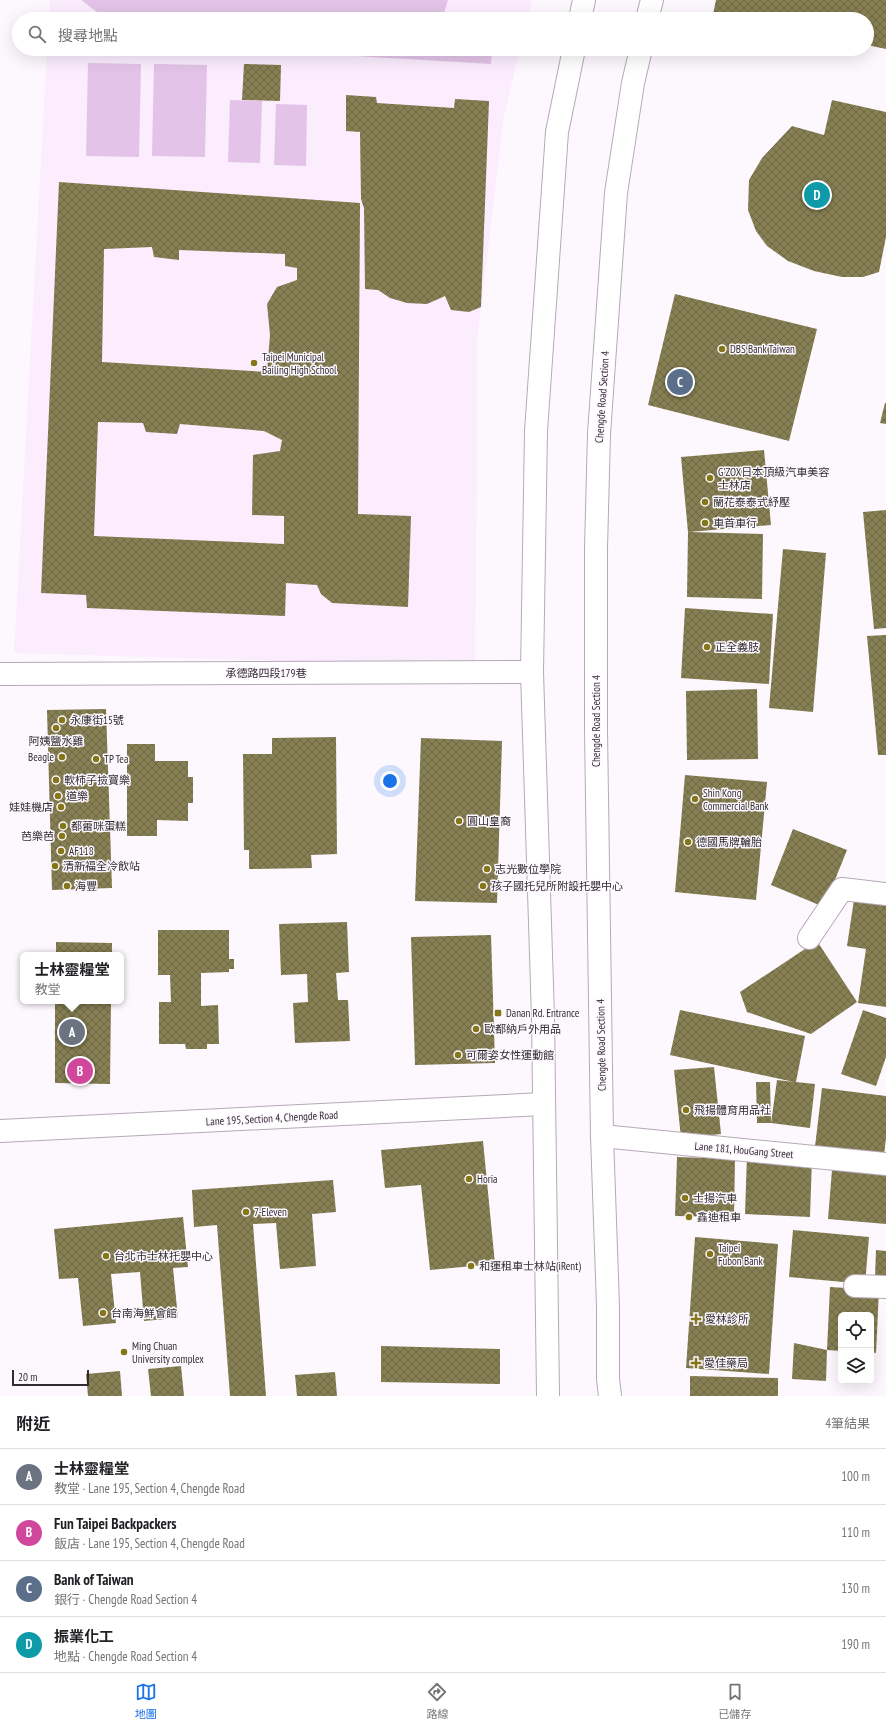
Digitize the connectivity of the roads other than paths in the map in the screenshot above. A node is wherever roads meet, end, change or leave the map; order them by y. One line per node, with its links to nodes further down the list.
1 (584, 0): 3 (main road)
2 (652, 0): 4 (main road)
3 (581, 12)
4 (649, 12)
5 (573, 56): 7 (main road)
6 (639, 56): 13 (main road, Chengde Road Section 4)
7 (532, 672): 8 (main road, 承德路四段179巷); 11 (main road)
8 (0, 674)
9 (886, 894): 10 (main road)
10 (809, 938)
11 (543, 1104): 12 (main road, Lane 195, Section 4, Chengde Road); 17 (main road)
12 (0, 1132)
13 (602, 1136): 14 (main road, Lane 181, HouGang Street); 18 (main road, Chengde Road Section 4)
14 (886, 1164)
15 (855, 1286): 16 (main road)
16 (886, 1287)
17 (548, 1396)
18 (610, 1396)

